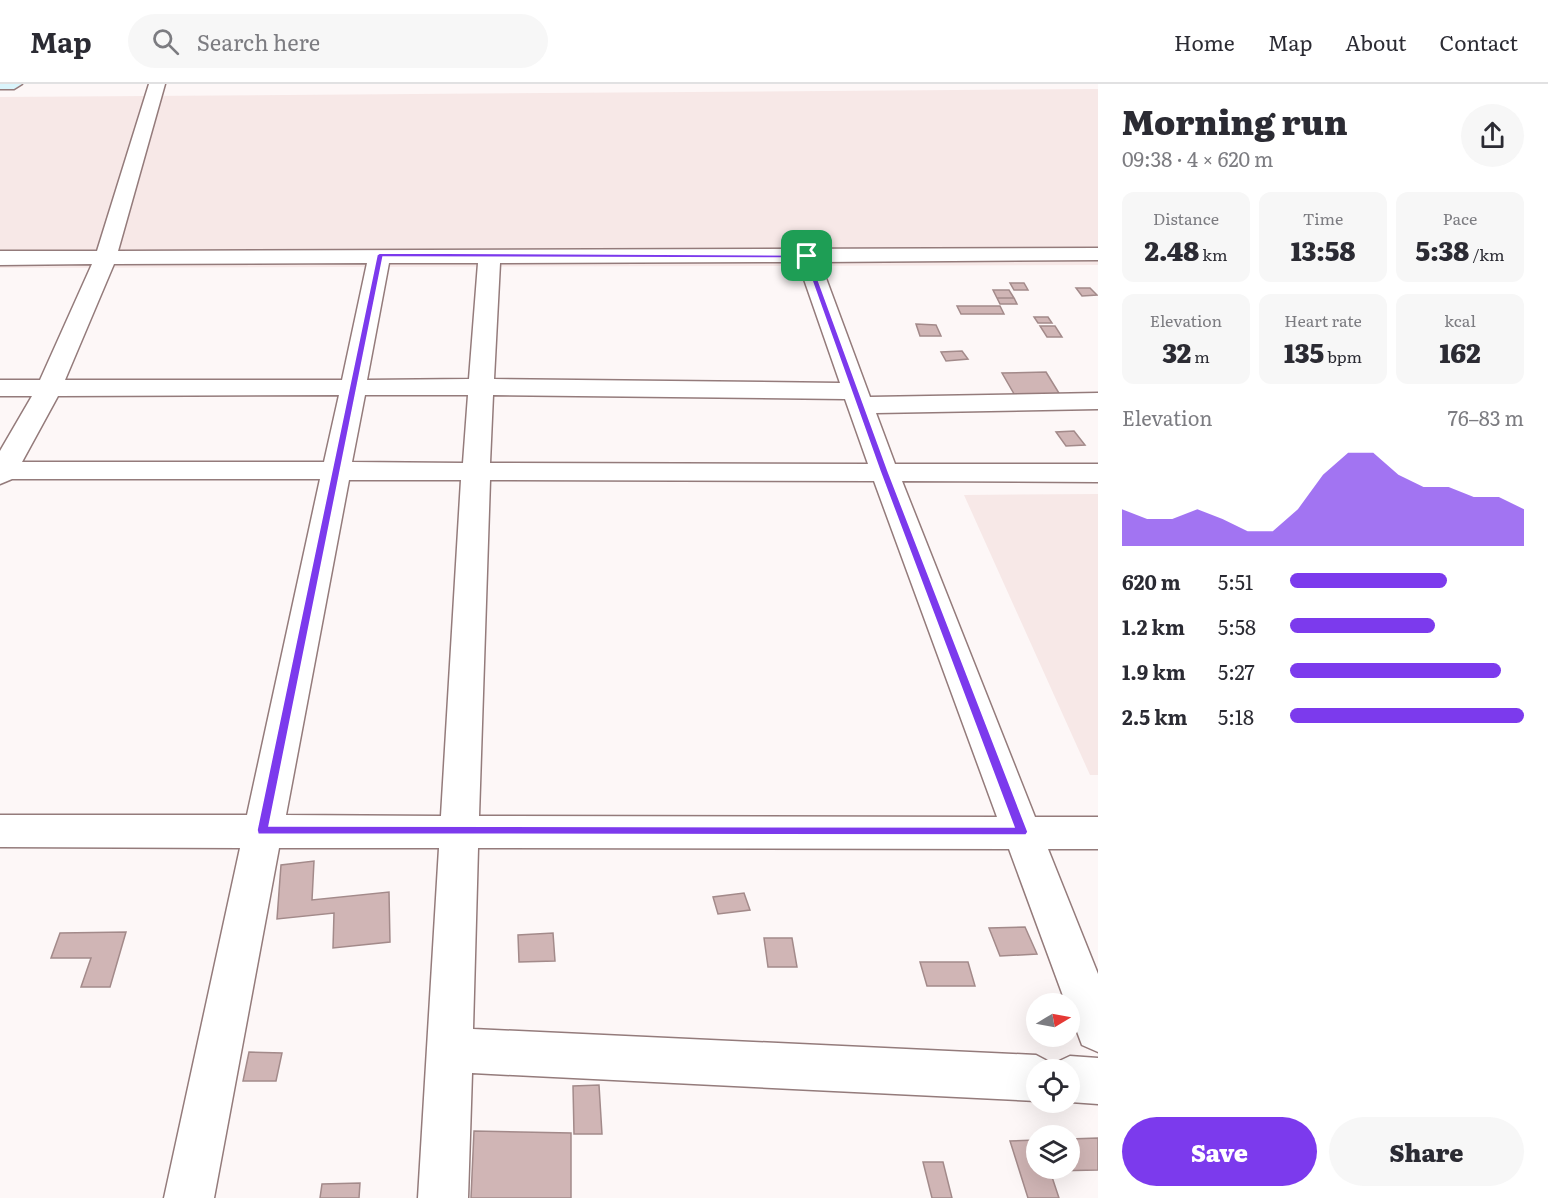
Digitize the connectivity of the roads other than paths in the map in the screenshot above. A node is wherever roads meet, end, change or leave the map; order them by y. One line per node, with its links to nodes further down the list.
1 (0, 84): 2 (street)
2 (14, 84)
3 (157, 84): 9 (street)
4 (1098, 254): 7 (street)
5 (380, 255): 6 (street); 9 (street); 10 (street)
6 (489, 256): 7 (street); 11 (street)
7 (807, 256): 14 (street)
8 (0, 258): 9 (street)
9 (105, 259): 13 (street)
10 (352, 387): 11 (street); 13 (street); 16 (street)
11 (481, 387): 14 (street); 17 (street)
12 (0, 388): 13 (street)
13 (48, 388): 18 (street)
14 (858, 398): 15 (street); 19 (street)
15 (1098, 401)
16 (335, 470): 17 (street); 18 (street); 21 (street)
17 (476, 470): 19 (street); 23 (street)
18 (1, 471)
19 (884, 471): 20 (street); 24 (street)
20 (1098, 473)
21 (262, 830): 22 (street); 23 (street); 31 (street)
22 (0, 831)
23 (459, 831): 24 (street); 27 (street)
24 (1022, 832): 25 (street); 26 (street)
25 (1098, 833)
26 (1098, 1030)
27 (449, 1050): 28 (street); 32 (street)
28 (1026, 1078)
29 (1080, 1080): 30 (street)
30 (1098, 1081)
31 (189, 1198)
32 (443, 1198)

